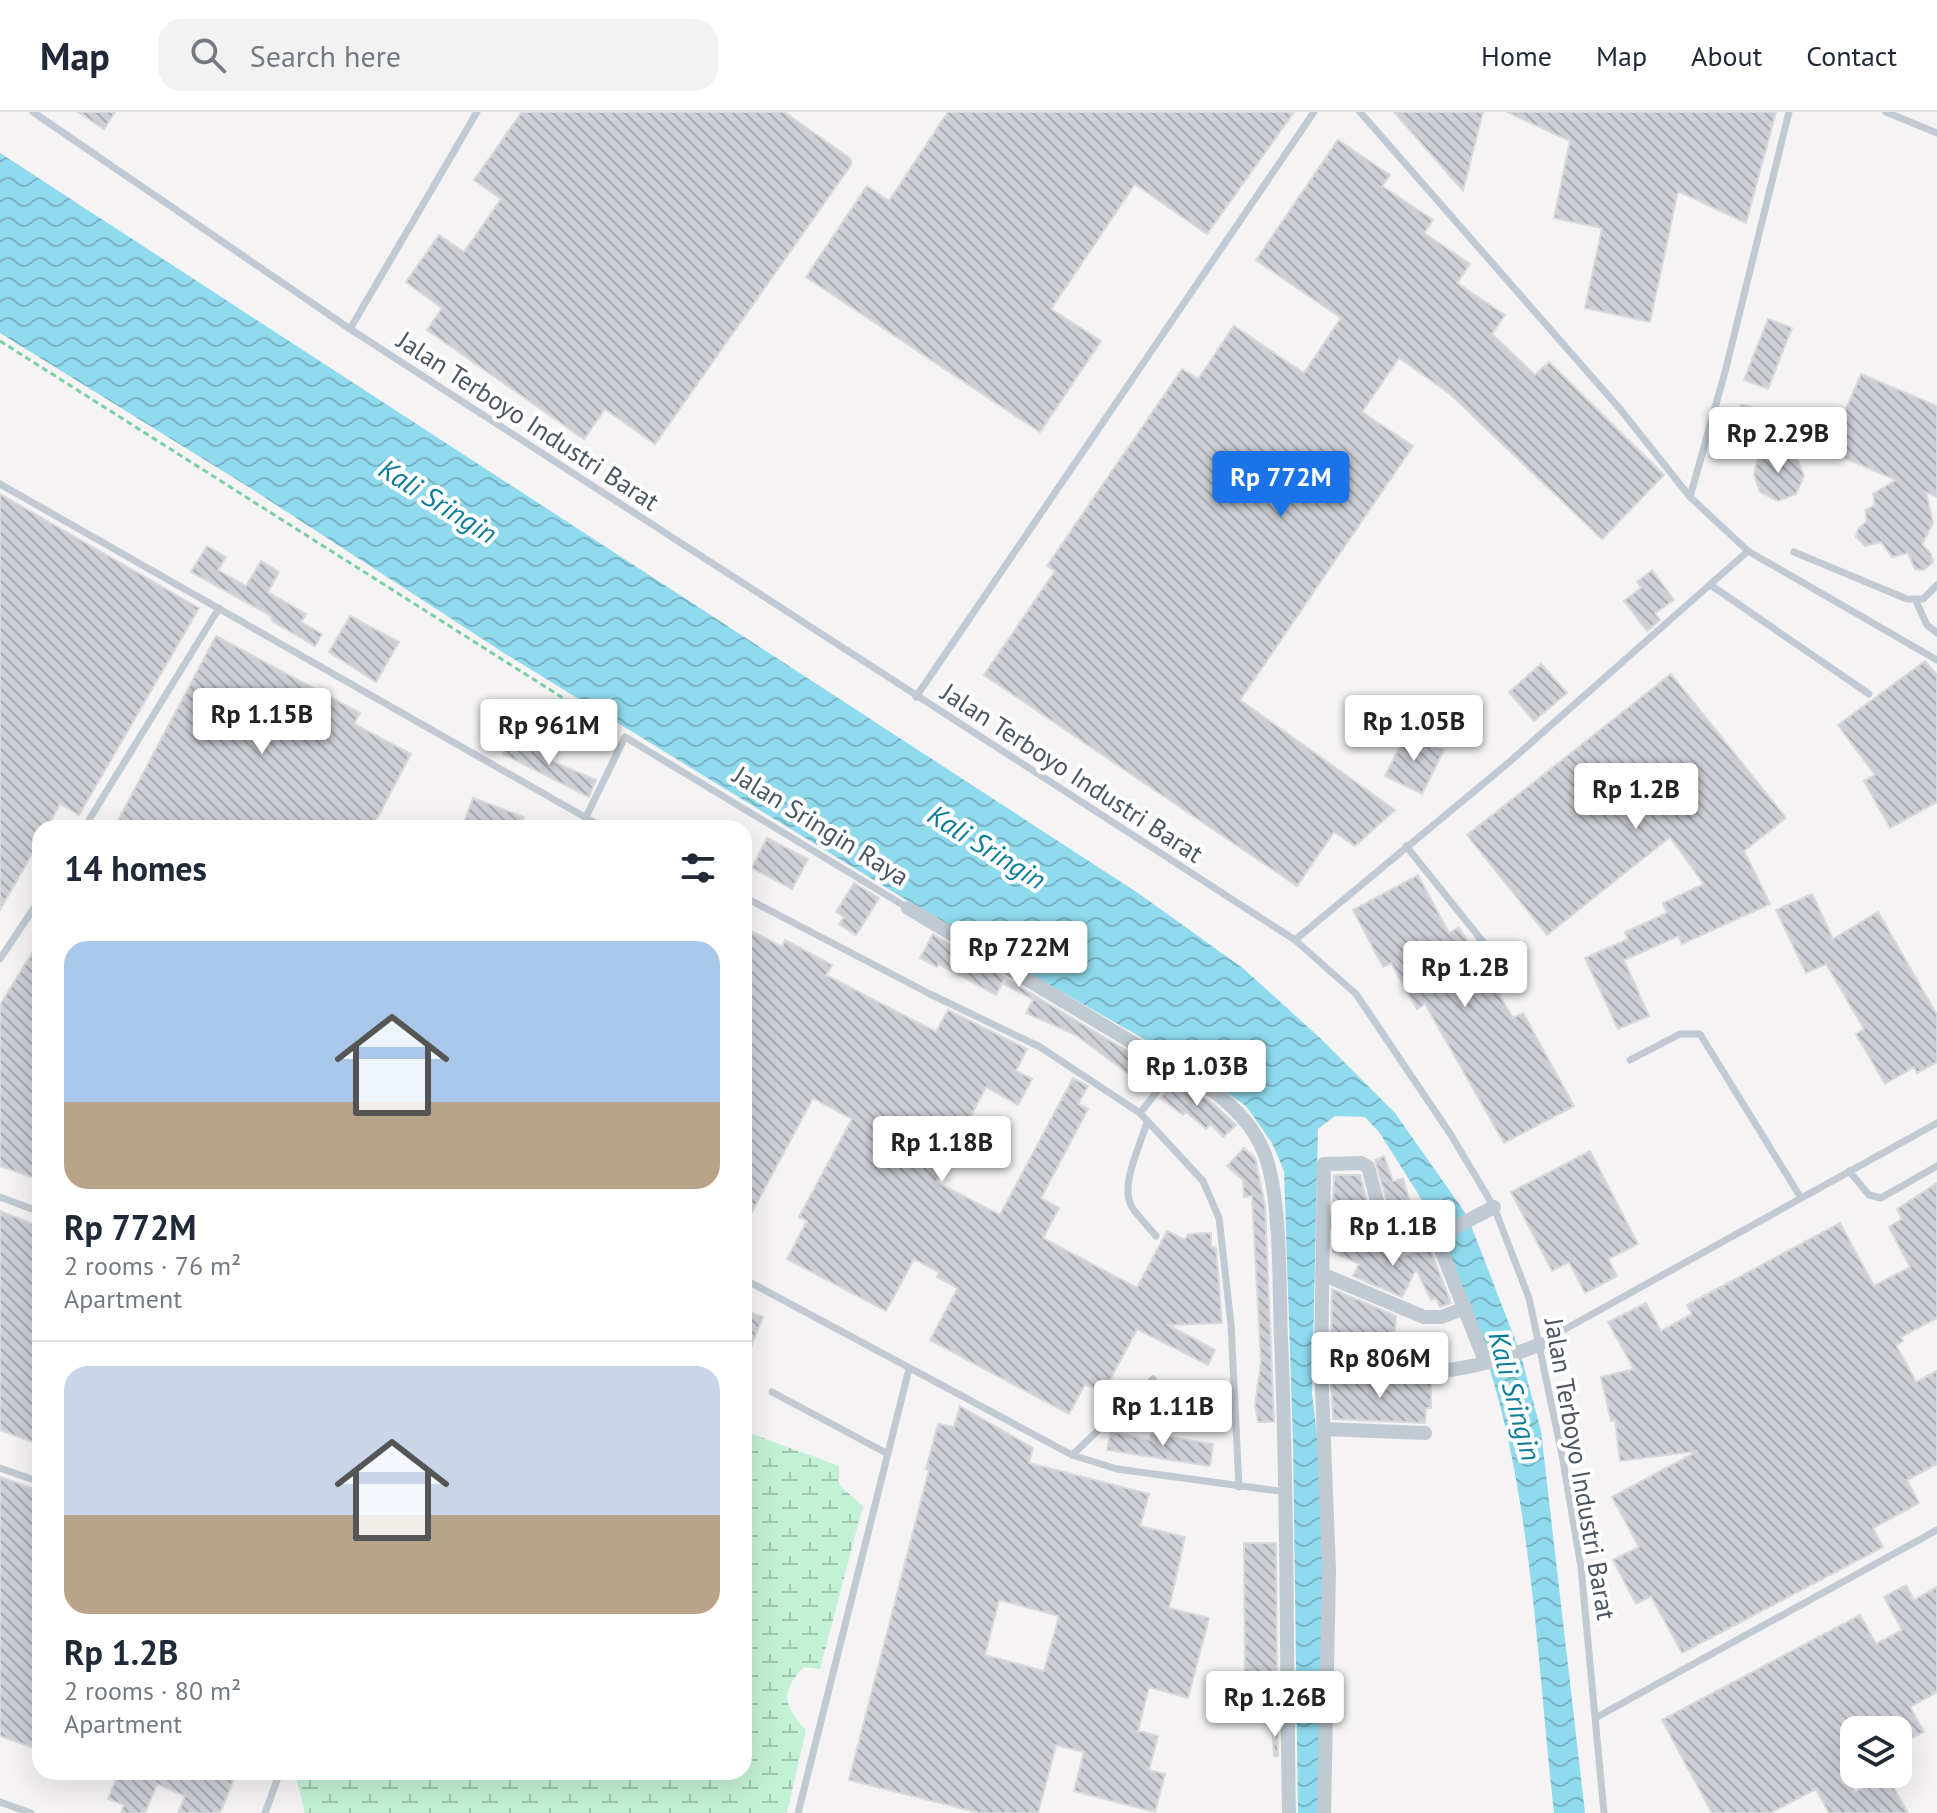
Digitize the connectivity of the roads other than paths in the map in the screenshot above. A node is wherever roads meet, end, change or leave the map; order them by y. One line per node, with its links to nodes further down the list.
1 (33, 112): 8 (lane, Jalan Terboyo Industri Barat)
2 (477, 112): 8 (lane)
3 (1314, 112): 20 (lane)
4 (1360, 112): 10 (lane)
5 (1789, 112): 10 (lane)
6 (1886, 112): 7 (lane)
7 (1937, 133)
8 (350, 329): 20 (lane, Jalan Terboyo Industri Barat)
9 (0, 484): 16 (lane)
10 (1690, 497): 11 (lane)
11 (1748, 551): 14 (lane); 18 (lane)
12 (1794, 552): 15 (lane)
13 (1937, 585): 15 (lane)
14 (1712, 586): 19 (lane); 23 (lane)
15 (1916, 601): 17 (lane)
16 (219, 608): 21 (lane); 22 (lane)
17 (1937, 633)
18 (1937, 660)
19 (1869, 694)
20 (916, 697): 27 (lane, Jalan Terboyo Industri Barat)
21 (585, 819): 25 (lane, Jalan Sringin Raya)
22 (89, 820)
23 (1406, 846): 27 (lane); 29 (lane)
24 (752, 901): 32 (lane)
25 (908, 908): 31 (street, Jalan Sringin Raya)
26 (32, 911): 28 (lane)
27 (1295, 940): 40 (lane, Jalan Terboyo Industri Barat)
28 (0, 959)
29 (1508, 973)
30 (1630, 1060): 38 (lane)
31 (1176, 1068): 32 (lane); 61 (street, Jalan Sringin Raya)
32 (1140, 1113): 33 (lane)
33 (1147, 1122): 42 (lane); 60 (lane)
34 (1937, 1123): 36 (lane)
35 (1937, 1166): 36 (lane)
36 (1849, 1171): 38 (lane)
37 (0, 1197): 39 (lane)
38 (1801, 1198): 48 (lane)
39 (32, 1209)
40 (1489, 1210): 43 (street); 48 (lane, Jalan Terboyo Industri Barat)
41 (1322, 1219): 44 (street); 44 (street); 45 (street)
42 (1156, 1236)
43 (1438, 1237): 44 (street); 47 (street)
44 (1388, 1242)
45 (1322, 1274): 47 (street); 50 (street)
46 (752, 1283): 51 (lane)
47 (1466, 1308): 49 (street)
48 (1534, 1346): 49 (street); 63 (lane, Jalan Terboyo Industri Barat)
49 (1487, 1361): 50 (street)
50 (1321, 1364): 54 (street)
51 (909, 1369): 56 (lane); 57 (lane)
52 (1153, 1379): 57 (lane)
53 (772, 1392): 56 (lane)
54 (1324, 1429): 55 (street); 71 (street)
55 (1425, 1433)
56 (888, 1454): 69 (lane)
57 (1072, 1455): 60 (lane)
58 (0, 1468): 59 (lane)
59 (32, 1479)
60 (1239, 1487): 61 (lane)
61 (1286, 1492): 70 (street, Jalan Sringin Raya)
62 (1937, 1530): 63 (lane)
63 (1597, 1717): 72 (lane, Jalan Terboyo Industri Barat)
64 (277, 1780): 68 (lane)
65 (0, 1802): 66 (lane)
66 (22, 1811): 67 (lane)
67 (31, 1813)
68 (265, 1813)
69 (798, 1813)
70 (1289, 1813)
71 (1324, 1813)
72 (1604, 1813)

